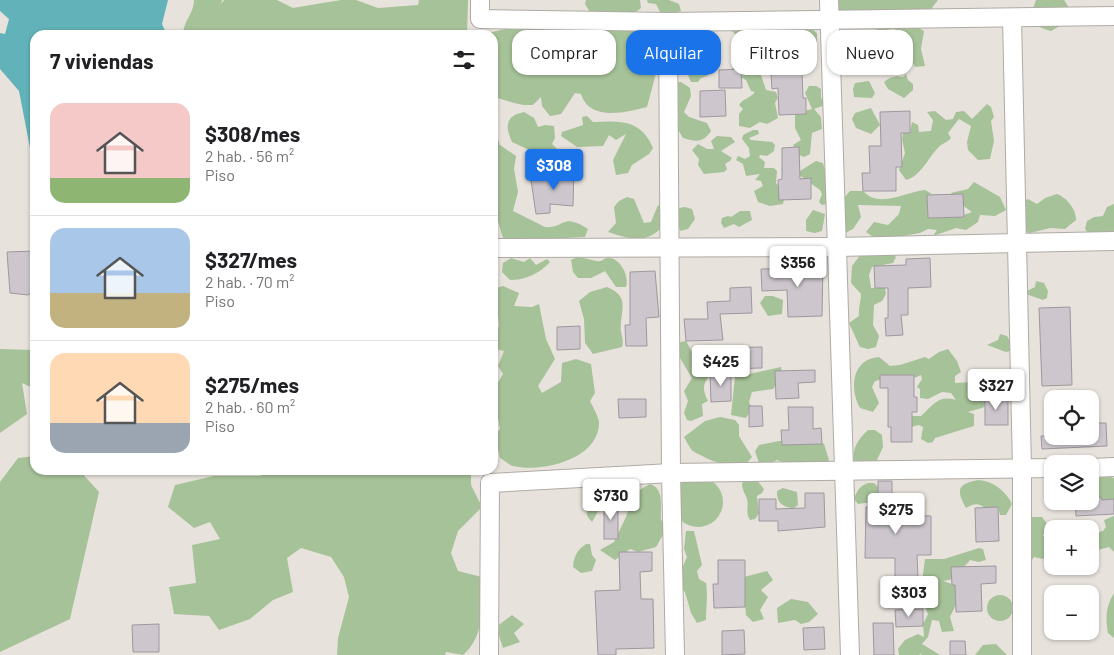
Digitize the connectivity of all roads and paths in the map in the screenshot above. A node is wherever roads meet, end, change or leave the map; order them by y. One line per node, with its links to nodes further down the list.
1 (480, 0): 6 (street)
2 (829, 0): 5 (street)
3 (1113, 11): 4 (street)
4 (1012, 18): 5 (street); 8 (street)
5 (830, 19): 6 (street); 10 (street)
6 (668, 22): 9 (street)
7 (1114, 241): 8 (street)
8 (1016, 242): 10 (street); 15 (street)
9 (670, 245): 10 (street); 11 (street); 17 (street)
10 (837, 247): 16 (street)
11 (498, 248)
12 (1044, 468): 15 (street)
13 (1099, 468): 14 (street)
14 (1114, 468)
15 (1022, 469): 16 (street); 21 (street)
16 (843, 470): 17 (street); 20 (street)
17 (672, 473): 18 (street); 19 (street)
18 (489, 655)
19 (675, 655)
20 (850, 655)
21 (1022, 655)

